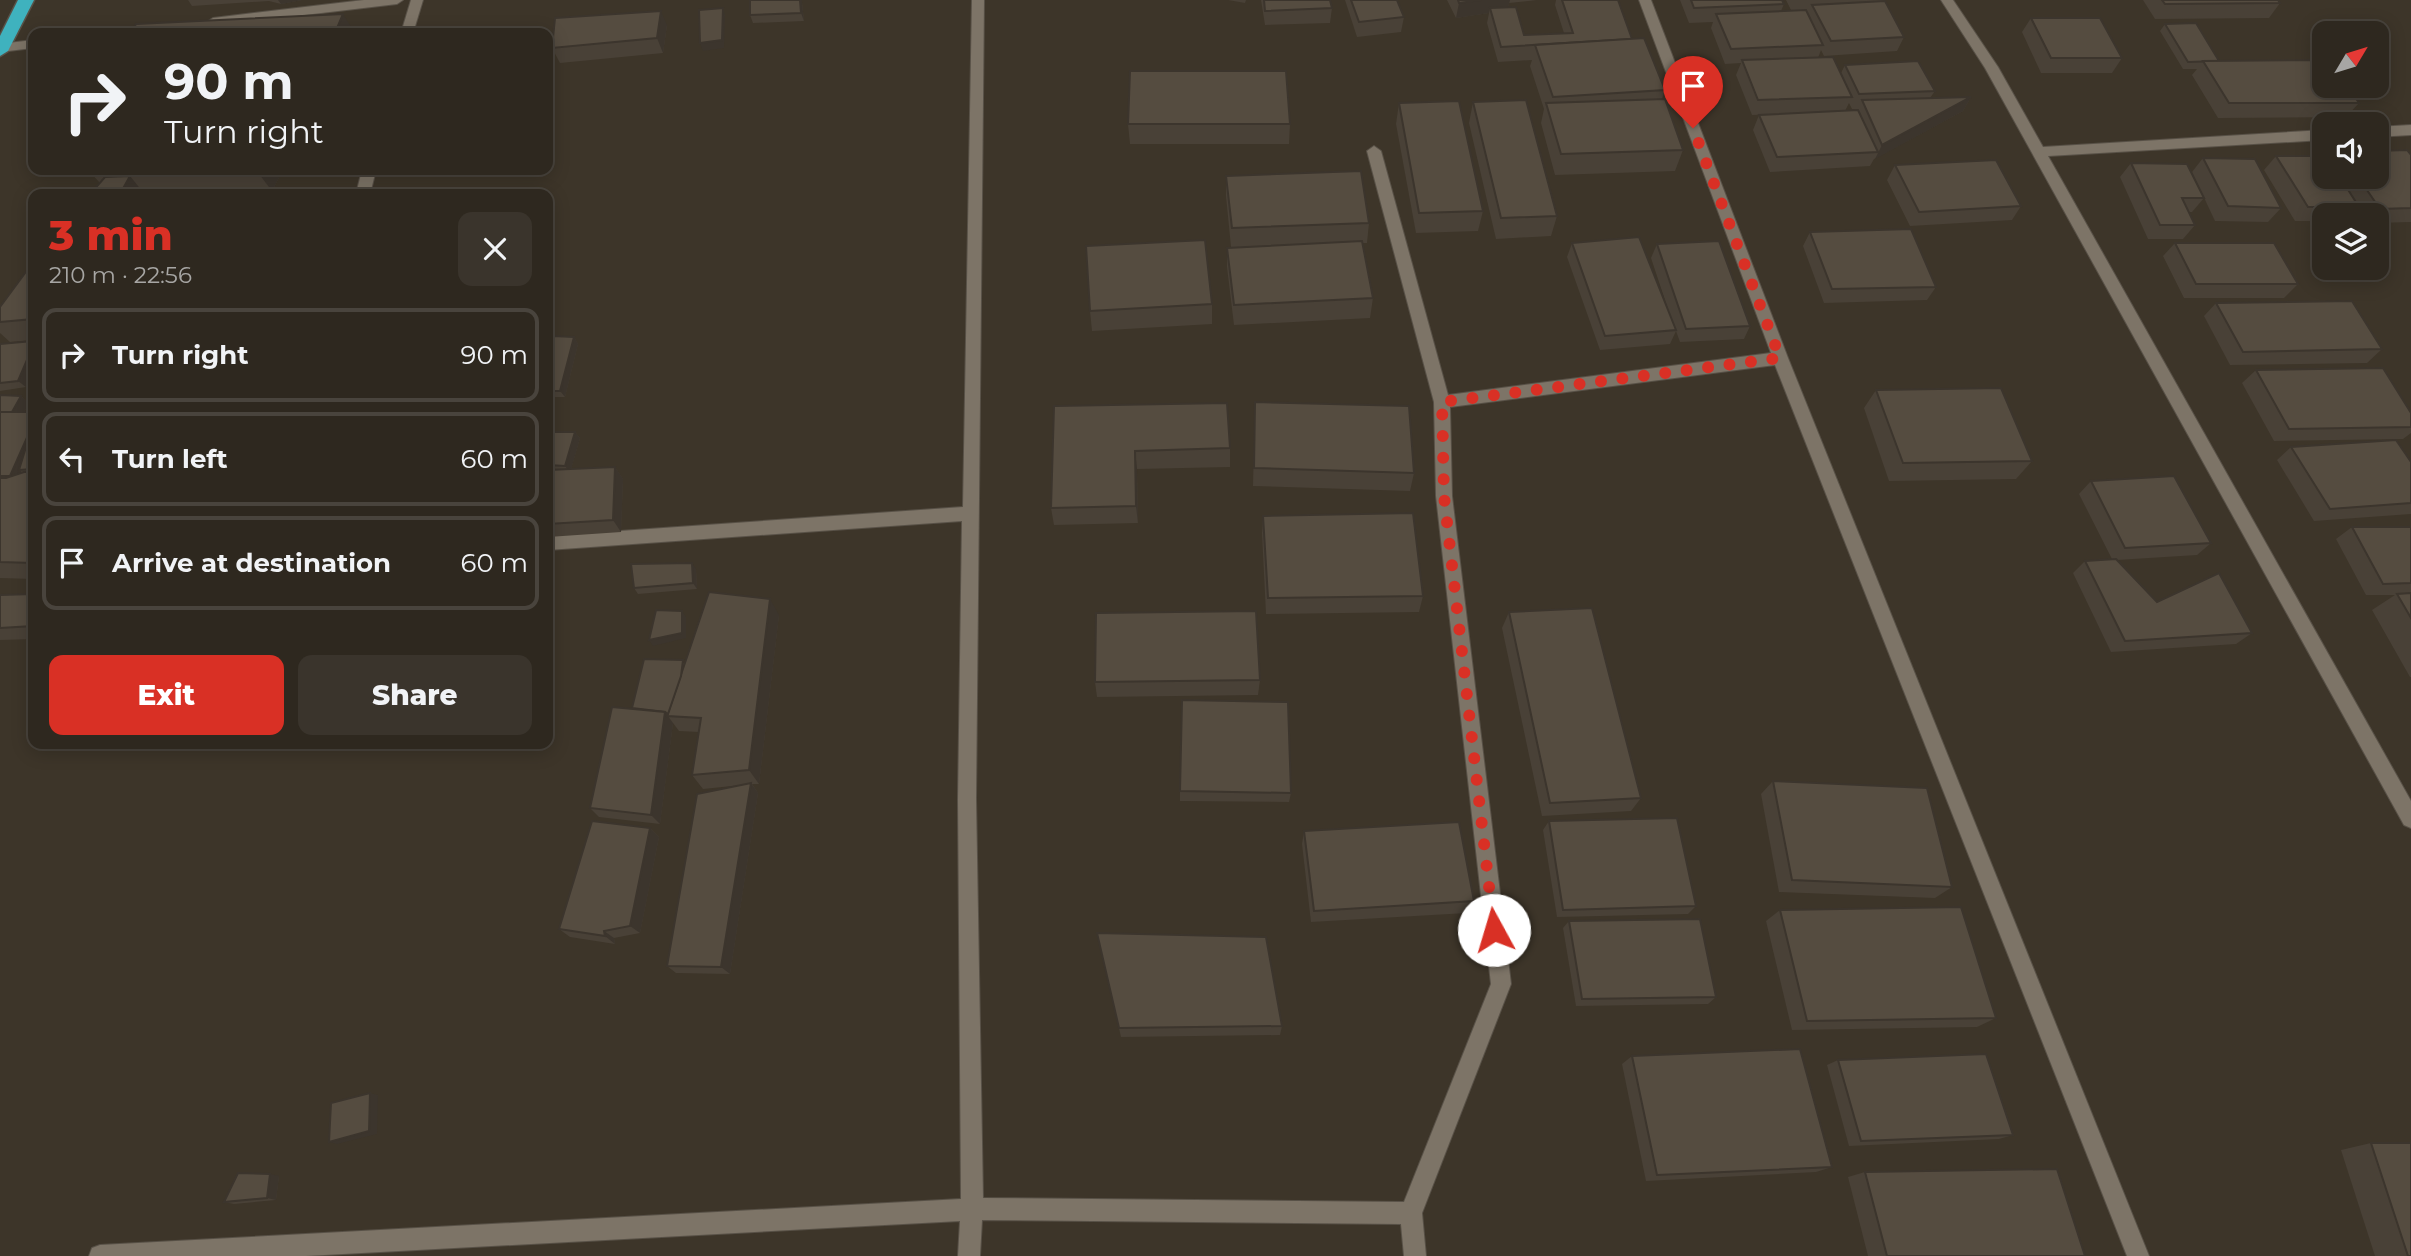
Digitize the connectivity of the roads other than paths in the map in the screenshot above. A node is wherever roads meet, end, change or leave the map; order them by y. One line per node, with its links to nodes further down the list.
1 (26, 0): 10 (highway)
2 (397, 0): 7 (street)
3 (417, 0): 8 (street)
4 (978, 0): 18 (street)
5 (1645, 0): 16 (street)
6 (1947, 0): 15 (street)
7 (192, 25)
8 (409, 28)
9 (28, 45): 10 (street)
10 (1, 50)
11 (2411, 130): 12 (street)
12 (2389, 131)
13 (2312, 136): 15 (street)
14 (1374, 151): 17 (street)
15 (2039, 152): 20 (street)
16 (1780, 358): 17 (street); 26 (street)
17 (1442, 402): 22 (street)
18 (973, 513): 19 (street); 21 (street)
19 (553, 543)
20 (2411, 819)
21 (972, 1209): 22 (street); 23 (street); 24 (street)
22 (1411, 1213): 25 (street)
23 (100, 1256)
24 (969, 1256)
25 (1415, 1256)
26 (2138, 1256)

